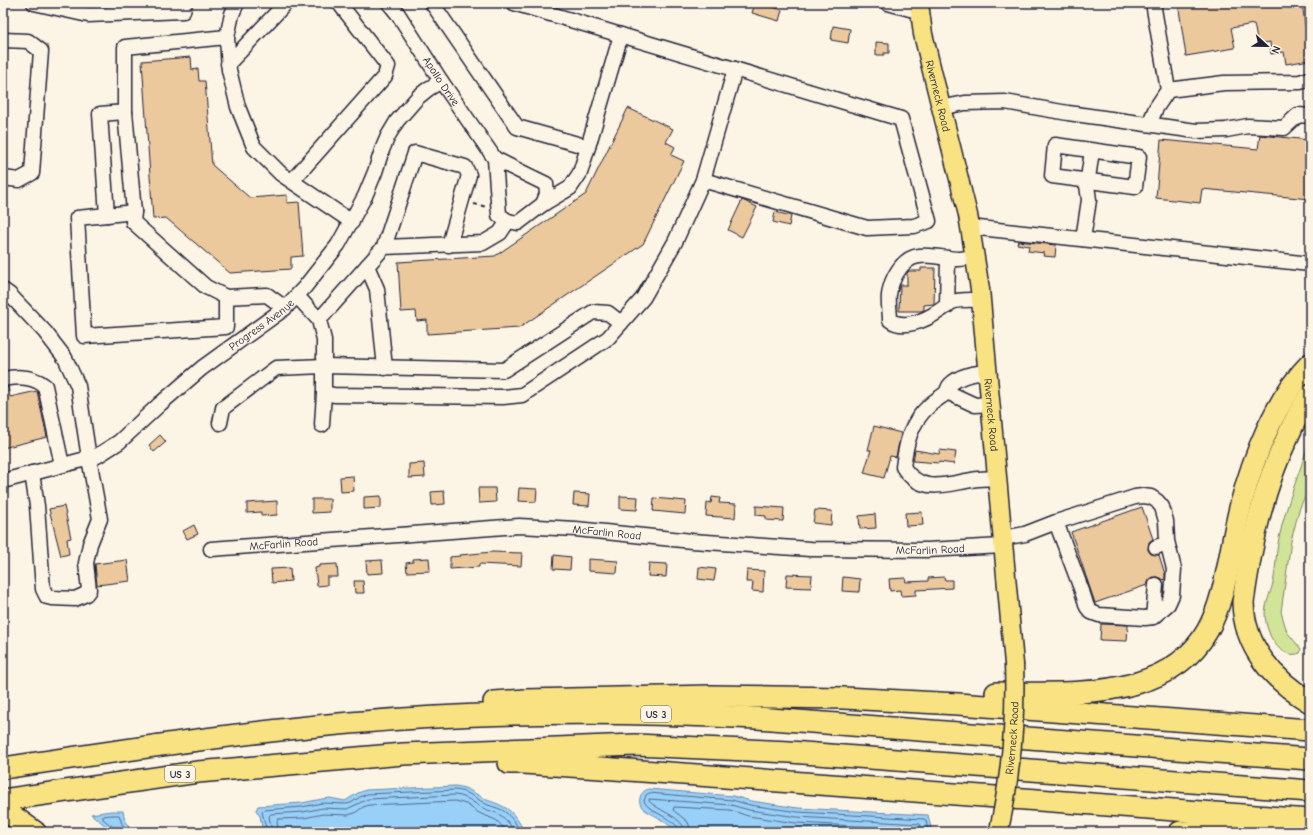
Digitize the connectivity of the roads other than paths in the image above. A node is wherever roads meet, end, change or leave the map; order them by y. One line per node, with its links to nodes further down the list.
1 (34, 3): 2 (street)
2 (185, 3)
3 (237, 3): 13 (street)
4 (286, 3): 15 (street)
5 (339, 3): 29 (street)
6 (389, 3): 18 (street, Apollo Drive)
7 (432, 3): 24 (street)
8 (514, 3): 12 (street)
9 (888, 3): 11 (street)
10 (1153, 3): 19 (street)
11 (920, 8): 20 (main road, Riverneck Road)
12 (621, 35): 16 (street); 24 (street)
13 (227, 37): 15 (street); 21 (street)
14 (3, 40): 27 (street)
15 (228, 64): 29 (street)
16 (735, 69): 28 (street); 28 (street)
17 (1310, 79): 19 (street)
18 (440, 81): 26 (street, Apollo Drive); 35 (street, Progress Avenue)
19 (1168, 90): 23 (street)
20 (940, 108): 23 (street); 36 (main road, Riverneck Road)
21 (125, 112): 32 (street); 33 (street)
22 (1310, 116): 23 (street)
23 (1149, 124)
24 (588, 147): 31 (street)
25 (1092, 151): 30 (street); 30 (street); 30 (street)
26 (495, 159): 31 (street, Apollo Drive); 34 (street)
27 (3, 178)
28 (703, 180): 51 (street)
29 (292, 181): 35 (street)
30 (1087, 181): 37 (street)
31 (543, 204): 34 (street)
32 (134, 212): 33 (street); 46 (street)
33 (107, 215): 46 (street)
34 (508, 221): 38 (street)
35 (352, 222): 45 (street, Progress Avenue)
36 (970, 228): 37 (street); 40 (main road, Riverneck Road)
37 (1083, 239): 42 (street)
38 (449, 245): 39 (street); 39 (street)
39 (384, 247): 43 (street)
40 (974, 255): 41 (street); 47 (main road, Riverneck Road)
41 (948, 258): 48 (street); 48 (street)
42 (1310, 264)
43 (367, 266): 50 (street); 54 (street)
44 (3, 290): 63 (street)
45 (296, 296): 49 (street, Progress Avenue); 50 (street)
46 (226, 297): 49 (street)
47 (981, 300): 48 (street); 55 (main road, Riverneck Road)
48 (947, 306)
49 (285, 308): 63 (street, Progress Avenue)
50 (319, 320): 53 (street)
51 (621, 323): 54 (street); 58 (street)
52 (1310, 364): 73 (highway)
53 (324, 366): 54 (street); 58 (street); 61 (street)
54 (384, 368)
55 (987, 372): 57 (street); 60 (main road, Riverneck Road)
56 (3, 379): 64 (street)
57 (947, 392): 60 (street); 66 (street)
58 (324, 393): 62 (street)
59 (1310, 396): 74 (highway)
60 (990, 404): 66 (main road, Riverneck Road)
61 (220, 423)
62 (322, 425)
63 (89, 458): 64 (street, Progress Avenue); 65 (street)
64 (62, 465): 65 (street, Progress Avenue)
65 (32, 473): 67 (street, Progress Avenue)
66 (997, 478): 69 (main road, Riverneck Road)
67 (3, 481)
68 (1056, 522): 69 (street, McFarlin Road); 72 (street); 72 (street, McFarlin Road)
69 (1003, 542): 70 (street, McFarlin Road); 85 (main road, Riverneck Road, bridge)
70 (211, 549)
71 (1156, 585): 72 (street)
72 (1153, 617)
73 (804, 697): 75 (highway); 76 (highway)
74 (1310, 702)
75 (314, 726): 78 (highway, US 3); 79 (highway, US 3)
76 (1310, 730)
77 (403, 754): 80 (highway, US 3); 81 (highway, US 3); 83 (highway)
78 (1310, 759)
79 (3, 768)
80 (1310, 791)
81 (3, 800)
82 (3, 809): 86 (highway)
83 (1310, 820)
84 (1310, 827): 87 (highway)
85 (999, 831)
86 (35, 832)
87 (1180, 832)

